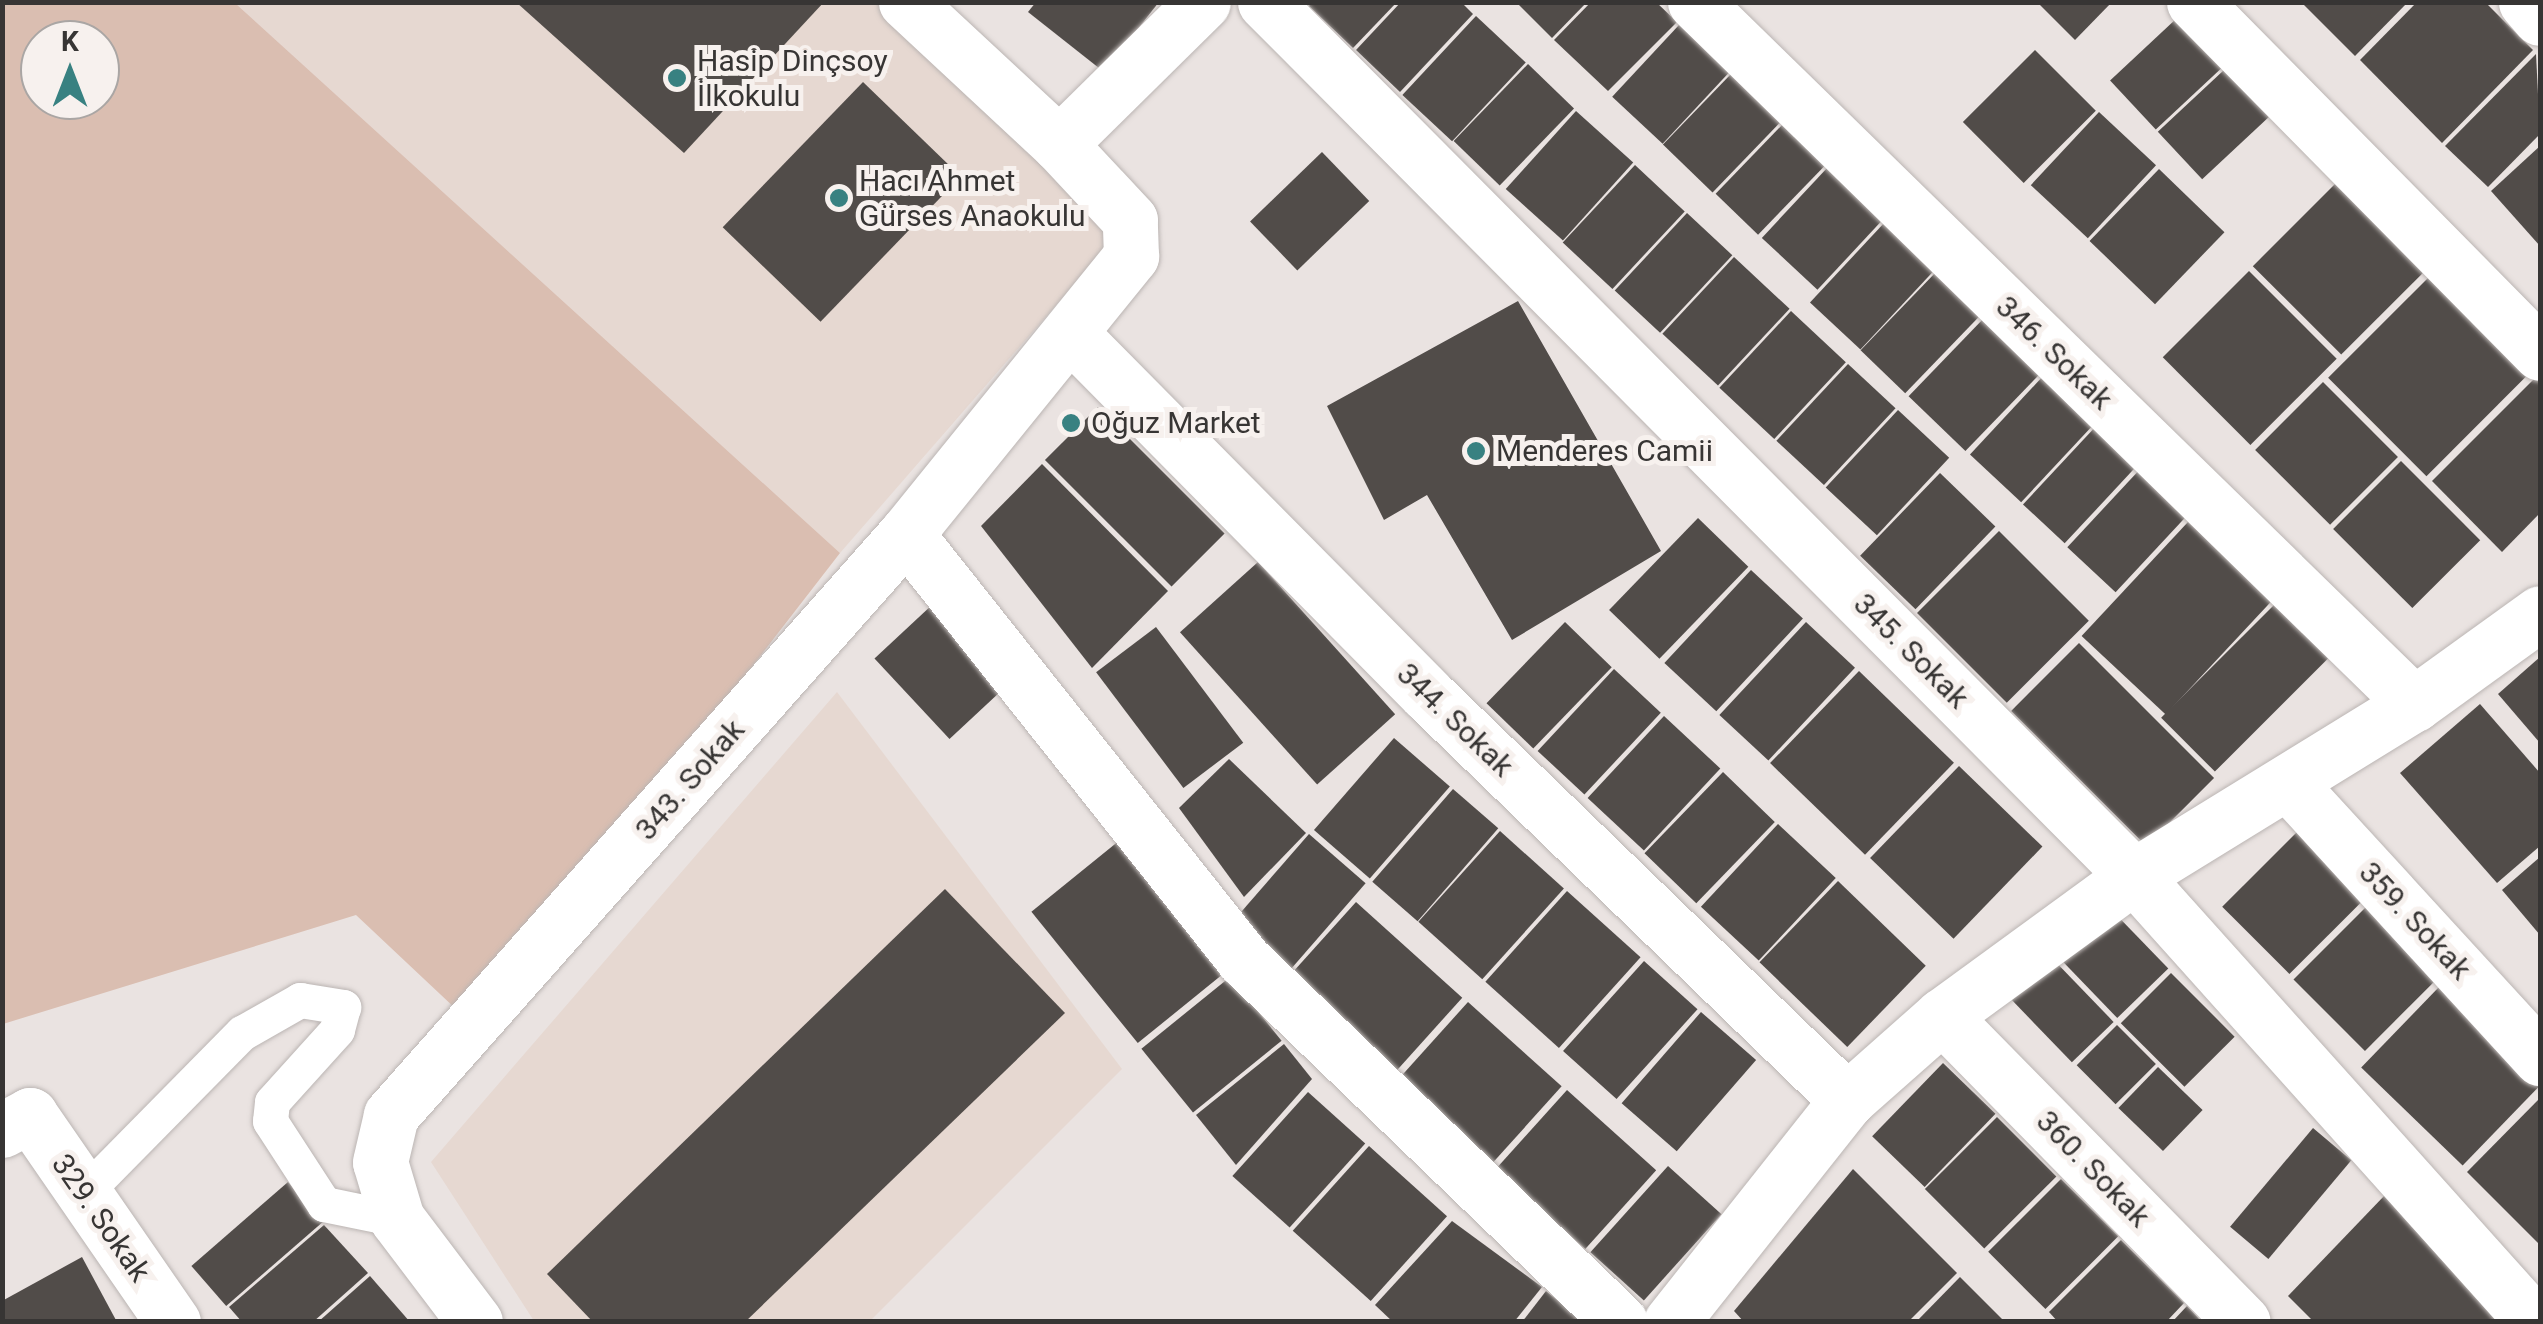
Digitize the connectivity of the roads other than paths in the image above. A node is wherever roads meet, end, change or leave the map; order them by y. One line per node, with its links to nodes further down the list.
1 (906, 2): 8 (street)
2 (1203, 2): 8 (street)
3 (1265, 2): 15 (street, 345. Sokak)
4 (1695, 2): 13 (street, 346. Sokak)
5 (2194, 2): 10 (street)
6 (2526, 2): 7 (street)
7 (2540, 18)
8 (1059, 144): 9 (street, 343. Sokak)
9 (1070, 333): 11 (street, 343. Sokak); 18 (street, 344. Sokak)
10 (2540, 352)
11 (906, 534): 21 (street, 343. Sokak); 24 (street)
12 (2540, 613): 13 (street)
13 (2414, 704): 14 (street)
14 (2289, 784): 15 (street); 17 (street, 359. Sokak)
15 (2134, 876): 16 (street); 27 (street, 345. Sokak)
16 (1942, 1016): 18 (street); 26 (street, 360. Sokak)
17 (2540, 1058)
18 (1848, 1100): 25 (street)
19 (16, 1122): 20 (street, 329. Sokak)
20 (84, 1193): 21 (lane); 22 (street, 329. Sokak)
21 (397, 1219): 23 (street, 343. Sokak)
22 (173, 1322)
23 (475, 1322)
24 (1620, 1322)
25 (1671, 1322)
26 (2243, 1322)
27 (2534, 1322)

